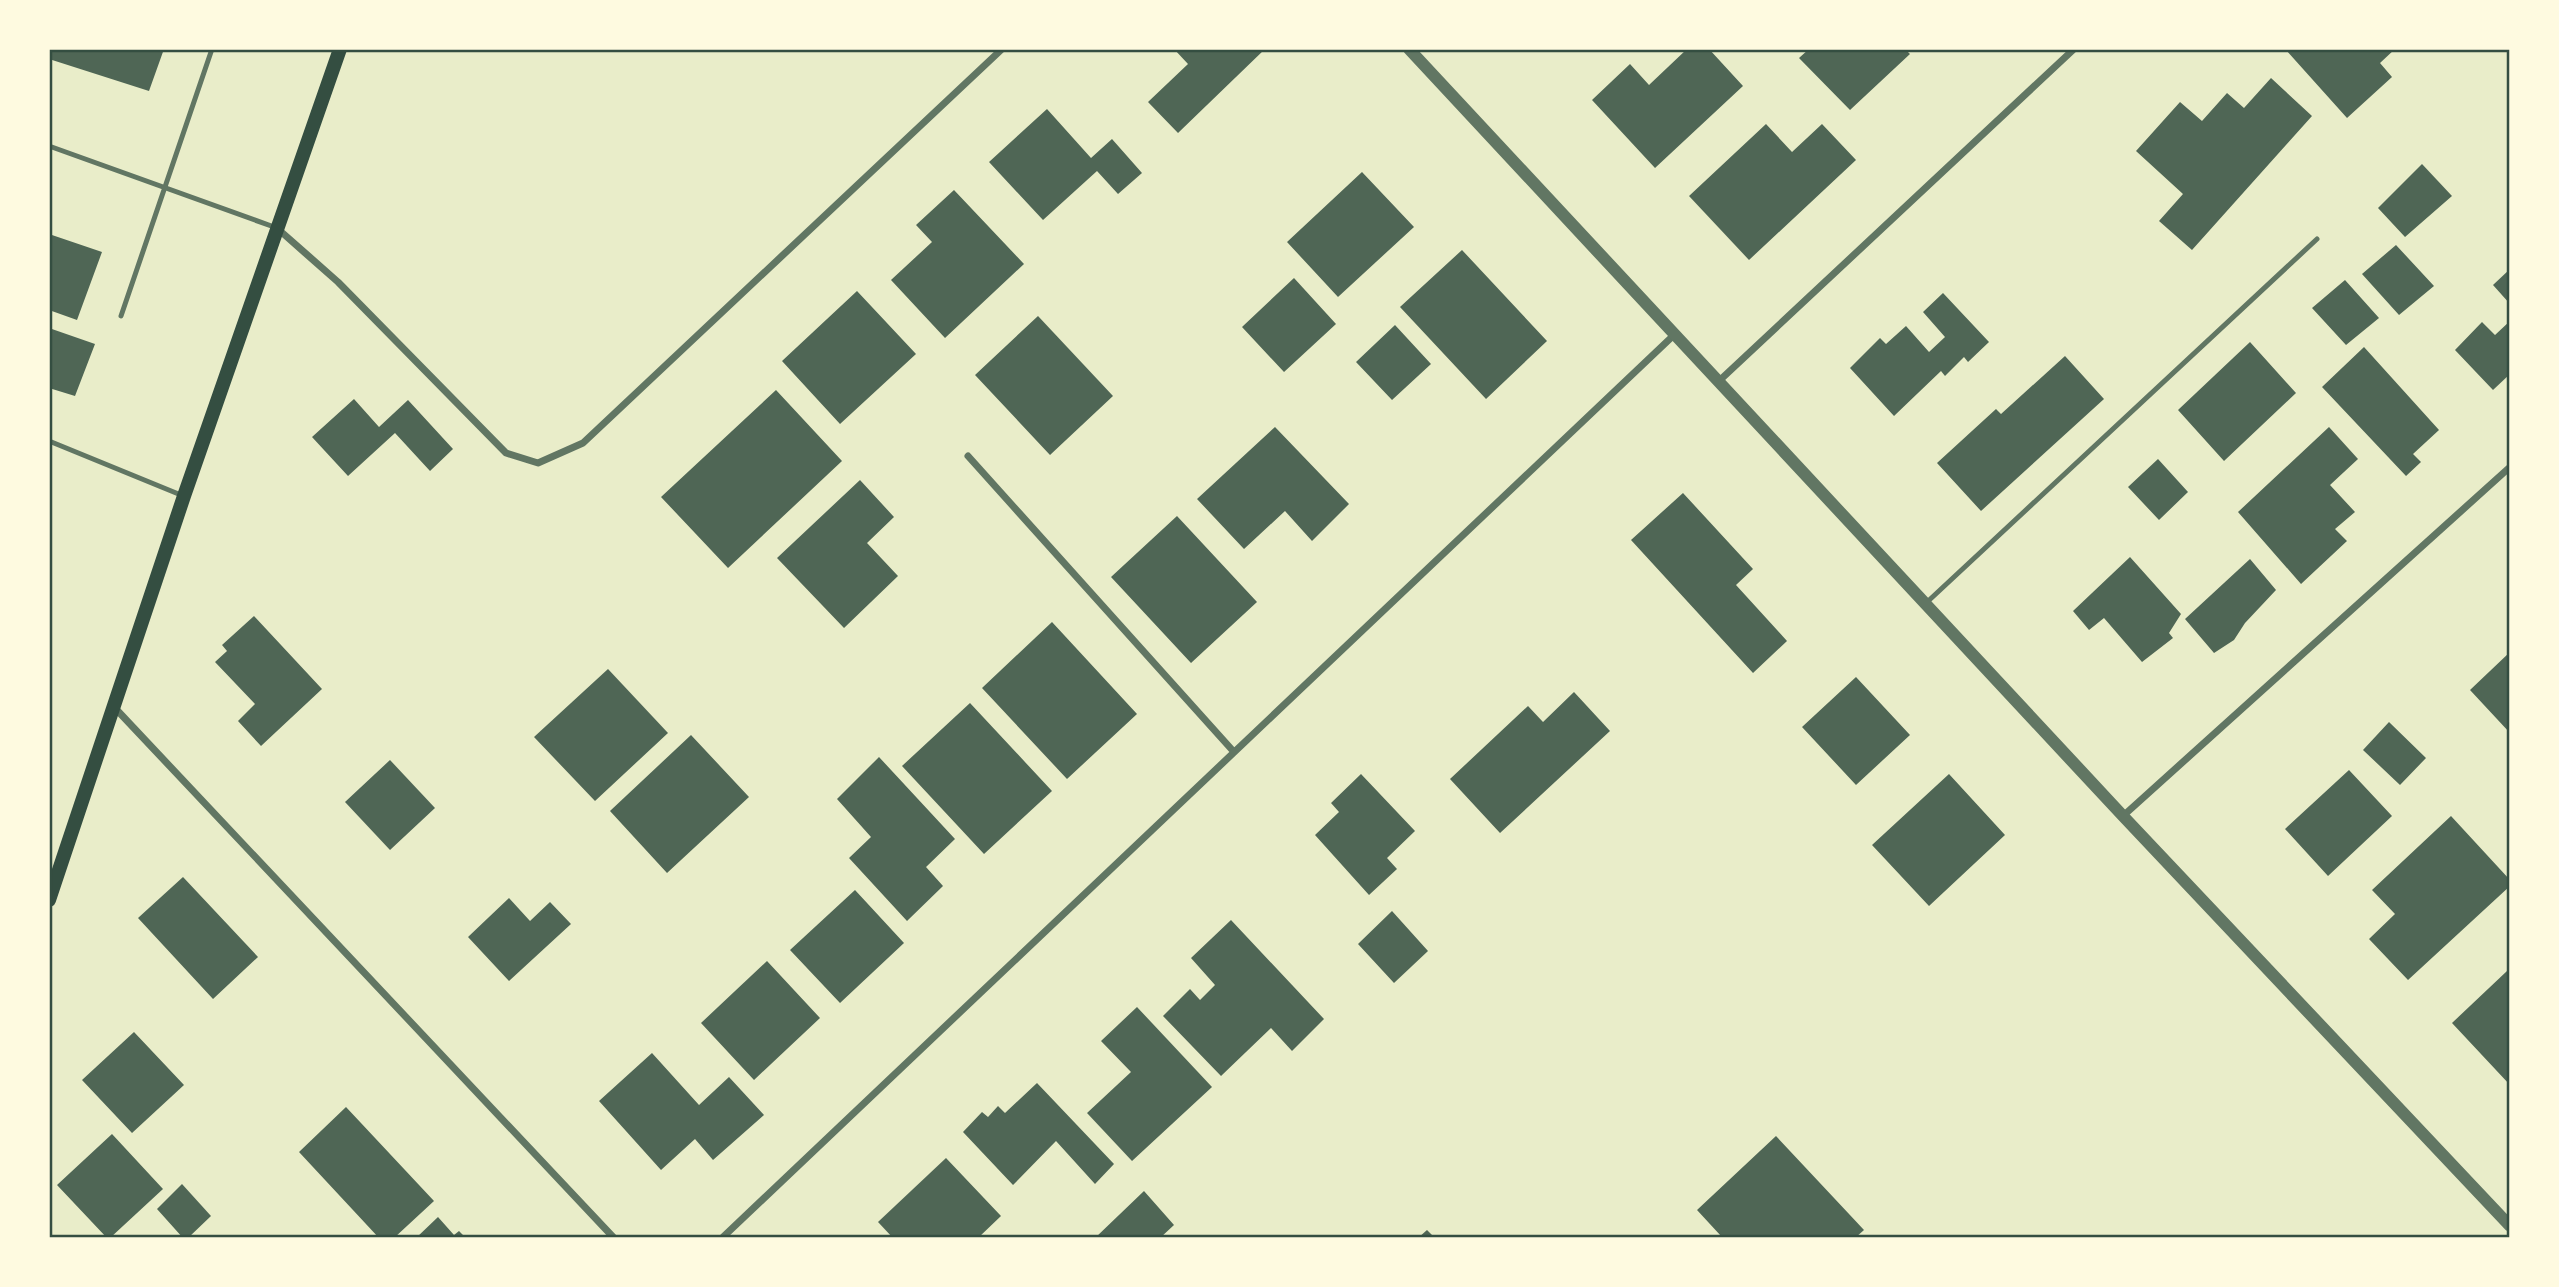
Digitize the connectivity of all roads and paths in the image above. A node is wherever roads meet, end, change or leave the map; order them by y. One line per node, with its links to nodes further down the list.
1 (212, 49): 7 (lane)
2 (340, 49): 8 (main road)
3 (1002, 49): 8 (street)
4 (1409, 49): 11 (street)
5 (2074, 49): 12 (street)
6 (49, 146): 7 (lane)
7 (164, 188): 8 (lane); 10 (lane)
8 (277, 228): 16 (main road)
9 (2317, 239): 17 (lane)
10 (121, 316)
11 (1675, 334): 12 (street); 19 (street)
12 (1720, 381): 17 (street)
13 (49, 441): 16 (lane)
14 (968, 456): 19 (street)
15 (2510, 467): 20 (street)
16 (184, 496): 18 (main road)
17 (1925, 604): 20 (street)
18 (115, 708): 21 (main road); 23 (street)
19 (1234, 752): 24 (street)
20 (2123, 816): 22 (street)
21 (49, 900)
22 (2510, 1226)
23 (614, 1238)
24 (722, 1238)

